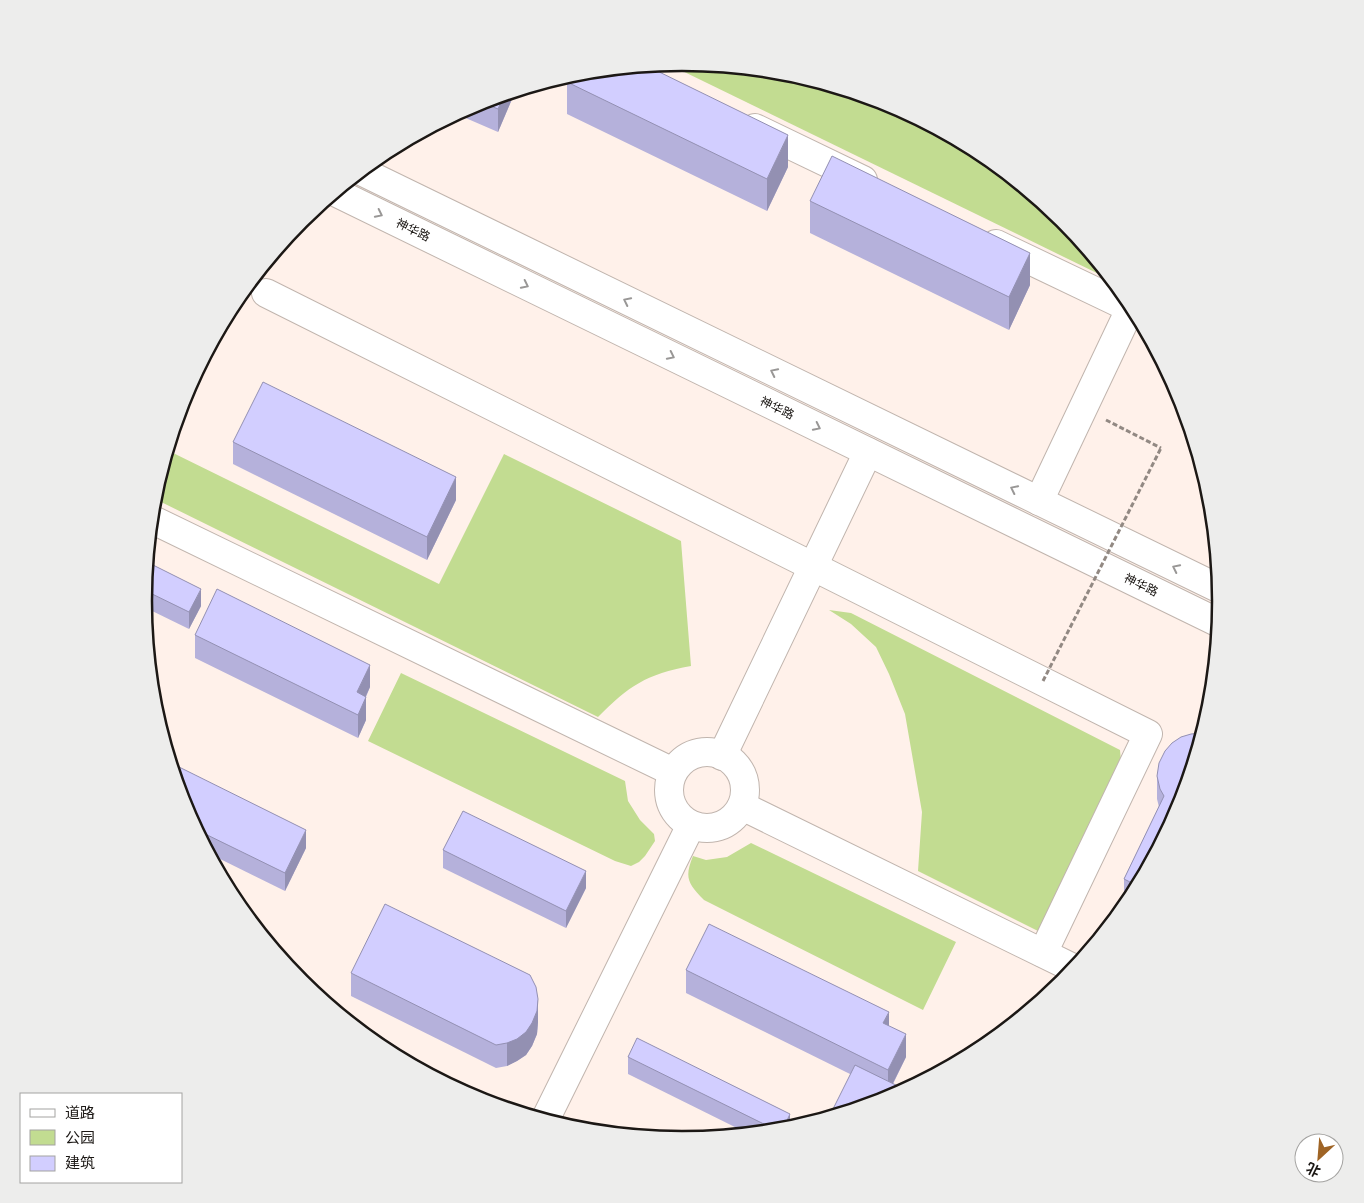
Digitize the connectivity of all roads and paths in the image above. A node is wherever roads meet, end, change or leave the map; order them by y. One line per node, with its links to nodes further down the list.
1 (737, 119): 3 (main road)
2 (368, 174): 11 (main road, one-way to 2)
3 (889, 192)
4 (342, 195): 10 (main road, 神华路, one-way to 10)
5 (978, 235): 7 (main road)
6 (266, 293): 13 (main road)
7 (1119, 301)
8 (1128, 314): 9 (main road)
9 (1083, 408): 11 (main road); 16 (path, bridge)
10 (868, 452): 13 (main road); 15 (main road, 神华路)
11 (1039, 501): 14 (main road, one-way to 11)
12 (158, 521): 18 (main road)
13 (813, 566): 16 (main road); 17 (main road)
14 (1212, 585)
15 (1211, 619)
16 (1043, 681): 21 (main road)
17 (722, 756): 18 (main road); 19 (main road)
18 (673, 772): 20 (main road)
19 (742, 806): 20 (main road); 21 (main road)
20 (691, 825): 23 (main road)
21 (1043, 953): 22 (main road)
22 (1067, 965)
23 (547, 1114)

